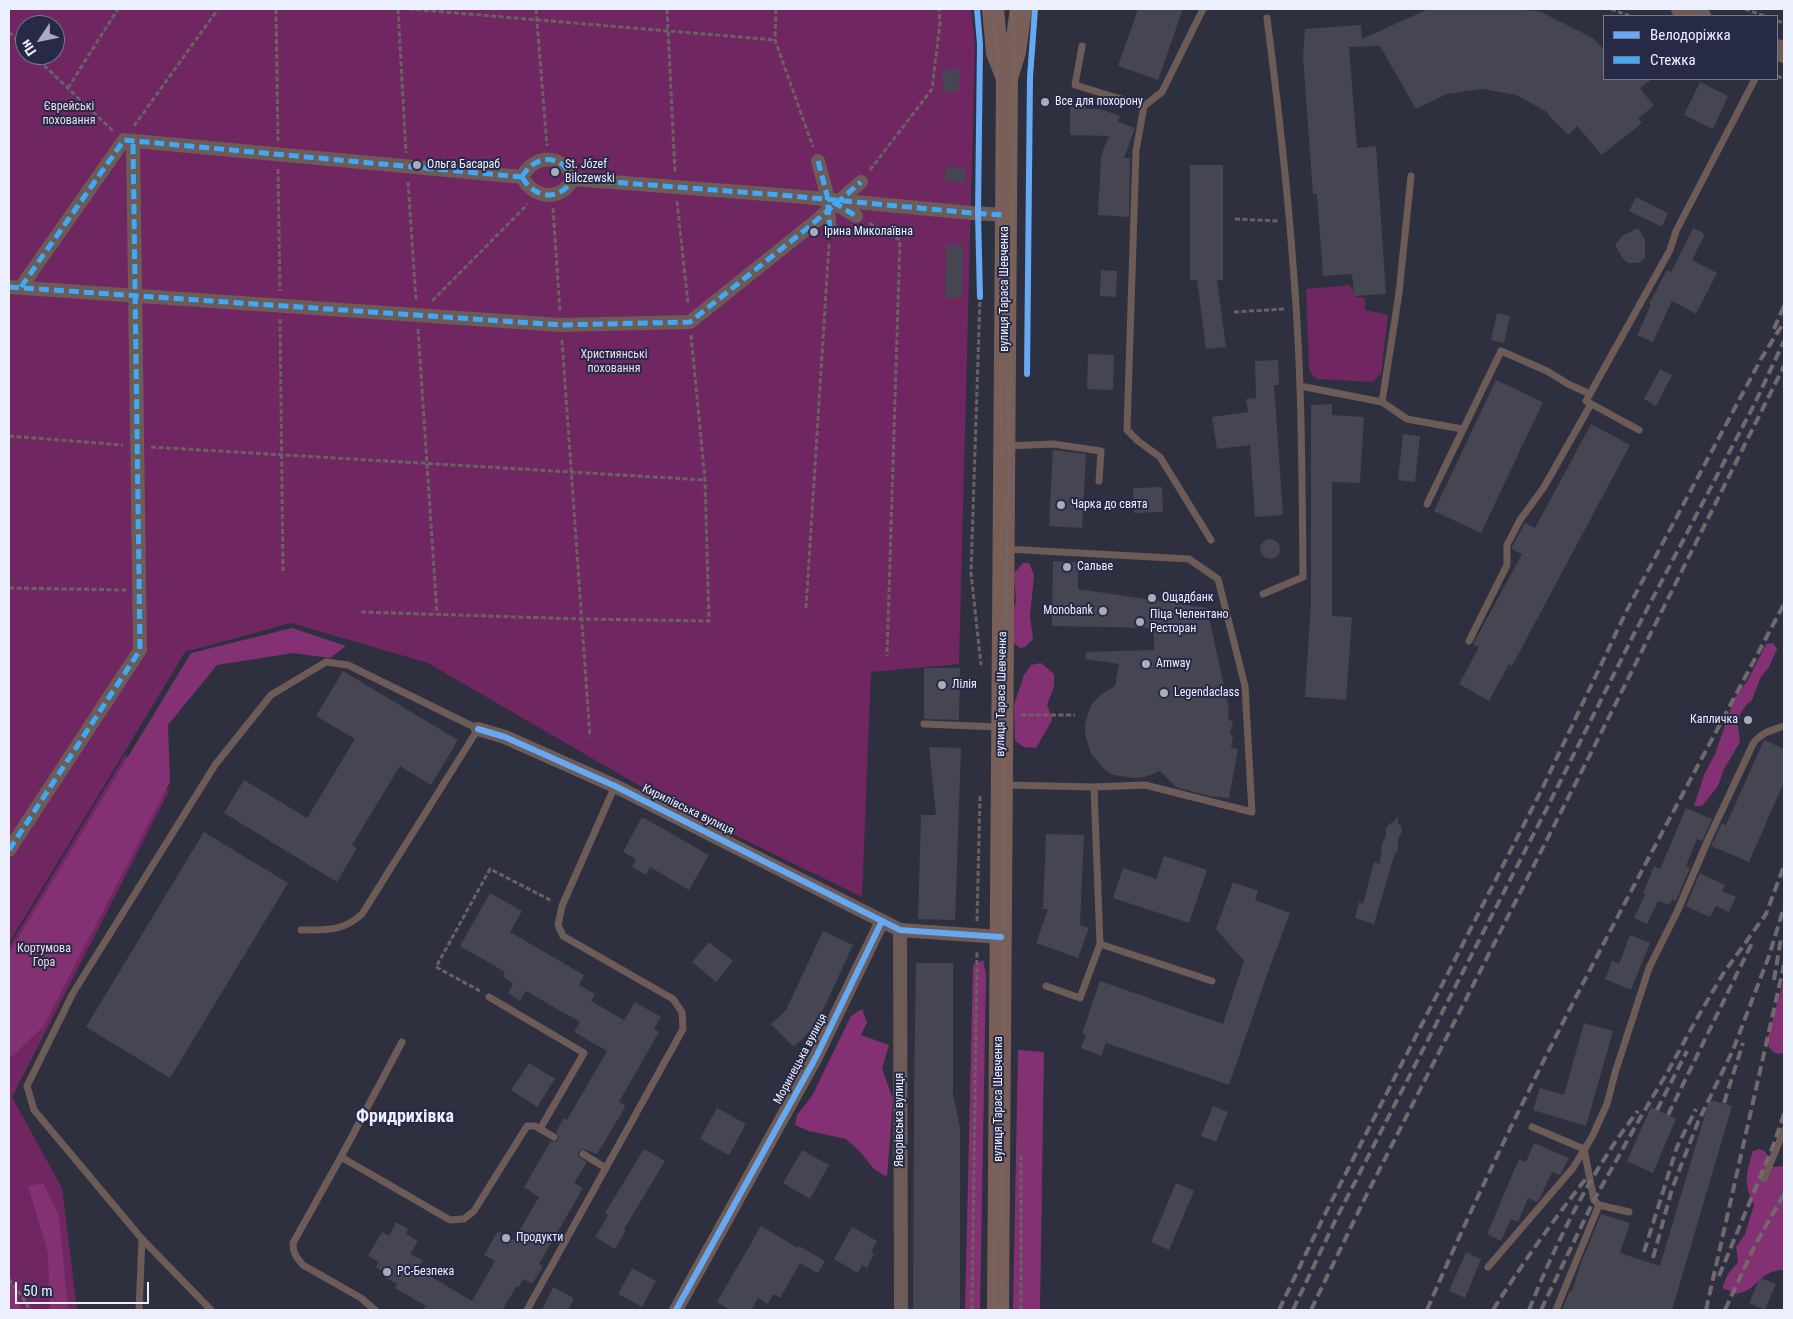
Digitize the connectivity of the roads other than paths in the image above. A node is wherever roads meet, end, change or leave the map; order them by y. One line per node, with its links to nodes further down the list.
1 (992, 9): 8 (main road, вулиця Тараса Шевченка)
2 (1021, 9): 8 (main road, вулиця Тараса Шевченка)
3 (1203, 9): 10 (lane)
4 (1681, 9): 5 (main road)
5 (1698, 15)
6 (1267, 18): 23 (lane)
7 (1082, 46): 10 (lane)
8 (1007, 78): 18 (main road, вулиця Тараса Шевченка)
9 (1754, 80): 24 (lane)
10 (1144, 106): 32 (lane)
11 (128, 140): 14 (street); 21 (street); 22 (street)
12 (818, 161): 17 (street)
13 (1411, 176): 25 (lane)
14 (522, 177): 15 (street); 15 (street)
15 (573, 179): 17 (street)
16 (861, 182): 17 (street)
17 (833, 203): 18 (street); 19 (street); 20 (street); 22 (street)
18 (1006, 215): 29 (main road, вулиця Тараса Шевченка)
19 (856, 216)
20 (830, 230)
21 (15, 287): 22 (street)
22 (135, 295): 43 (street)
23 (1300, 386): 25 (lane); 34 (lane)
24 (1590, 394): 26 (lane); 27 (lane)
25 (1382, 402): 27 (lane)
26 (1591, 404): 28 (lane); 35 (lane)
27 (1462, 430): 31 (lane)
28 (1639, 430)
29 (1004, 446): 30 (lane); 33 (main road, вулиця Тараса Шевченка)
30 (1099, 481)
31 (1427, 504)
32 (1211, 540)
33 (1003, 548): 36 (main road, вулиця Тараса Шевченка); 42 (lane)
34 (1263, 594)
35 (1469, 641)
36 (1009, 721): 37 (lane); 40 (main road, вулиця Тараса Шевченка)
37 (924, 724)
38 (1784, 726): 57 (lane)
39 (478, 729): 41 (street, Кирилівська вулиця); 45 (lane); 64 (lane)
40 (1001, 785): 42 (lane); 47 (main road, вулиця Тараса Шевченка)
41 (615, 786): 44 (street, Кирилівська вулиця); 60 (lane)
42 (1094, 787): 48 (lane)
43 (9, 850)
44 (882, 922): 46 (street); 70 (street, Моринецька вулиця)
45 (301, 930)
46 (900, 930): 47 (street); 71 (street, Яворівська вулиця)
47 (1001, 937): 72 (main road, вулиця Тараса Шевченка)
48 (1100, 944): 49 (lane); 50 (lane)
49 (1212, 981)
50 (1046, 986)
51 (489, 996): 54 (lane)
52 (402, 1042): 59 (lane)
53 (1532, 1127): 57 (lane)
54 (540, 1129): 56 (lane); 59 (lane)
55 (1784, 1130): 61 (lane)
56 (554, 1137)
57 (1584, 1149): 62 (lane); 65 (lane)
58 (583, 1154): 60 (lane)
59 (341, 1157): 68 (lane)
60 (606, 1168): 69 (lane)
61 (1764, 1179)
62 (1599, 1205): 63 (lane); 73 (lane)
63 (1629, 1212)
64 (142, 1239): 66 (lane); 67 (lane)
65 (1488, 1267)
66 (139, 1310)
67 (211, 1310)
68 (375, 1310)
69 (527, 1310)
70 (676, 1310)
71 (901, 1310)
72 (998, 1310)
73 (1556, 1310)

